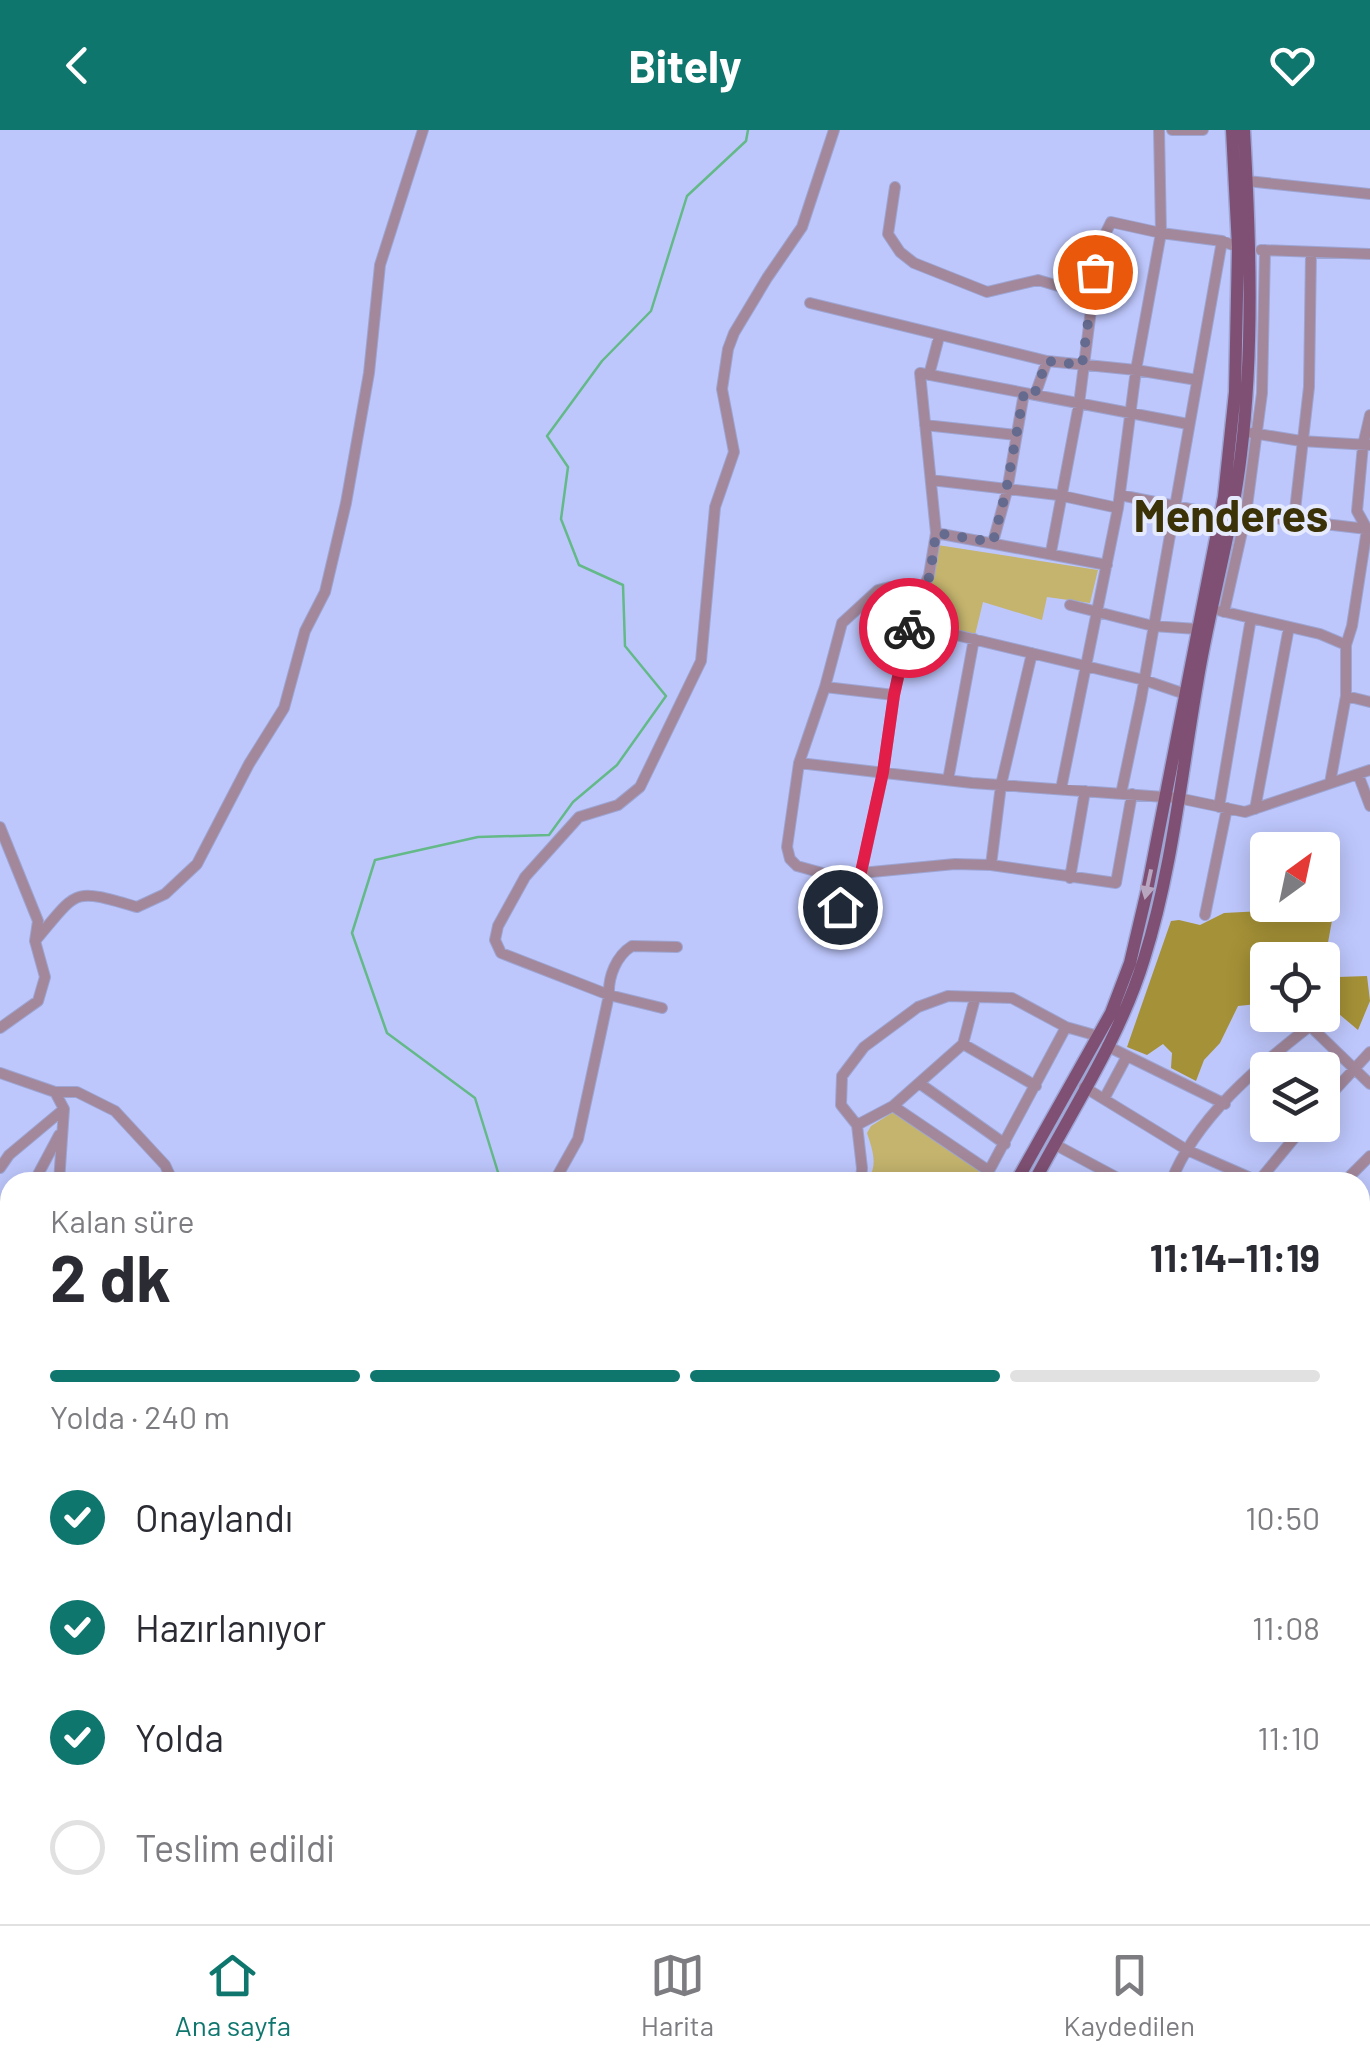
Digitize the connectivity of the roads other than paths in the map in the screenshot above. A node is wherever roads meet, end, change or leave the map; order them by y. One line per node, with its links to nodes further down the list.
1 (424, 130): 86 (street)
2 (834, 130): 88 (street)
3 (1158, 130): 11 (street)
4 (1172, 130): 5 (street)
5 (1203, 130)
6 (1232, 130): 13 (main road)
7 (1244, 130): 8 (main road)
8 (1247, 180): 10 (street); 13 (main road)
9 (895, 187): 16 (street)
10 (1370, 194)
11 (1161, 233): 12 (street); 16 (street); 21 (street)
12 (1222, 241): 13 (street); 23 (street)
13 (1251, 249): 14 (street); 30 (main road); 40 (main road)
14 (1310, 252): 15 (street); 32 (street)
15 (1370, 254)
16 (1092, 296): 20 (street)
17 (810, 303): 18 (street)
18 (939, 336): 19 (street); 22 (street)
19 (1047, 361): 20 (street); 24 (street)
20 (1082, 365): 21 (street); 25 (street)
21 (1136, 370): 23 (street); 26 (street)
22 (929, 375): 24 (street); 29 (street)
23 (1197, 380): 28 (street)
24 (1029, 394): 25 (street); 31 (street)
25 (1079, 404): 26 (street); 37 (street)
26 (1133, 414): 28 (street); 36 (street)
27 (1370, 415): 33 (street)
28 (1188, 424): 39 (street)
29 (925, 425): 31 (street); 34 (street)
30 (1250, 433): 32 (street); 40 (main road); 41 (street)
31 (1016, 436): 35 (street)
32 (1302, 441): 33 (street); 42 (street)
33 (1367, 444): 43 (street)
34 (930, 480): 35 (street); 44 (street)
35 (1006, 491): 37 (street); 45 (street)
36 (1120, 495): 38 (street); 39 (street)
37 (1062, 496): 38 (street); 46 (street)
38 (1118, 508): 47 (street)
39 (1174, 508): 40 (street); 54 (street)
40 (1225, 514): 41 (street); 50 (main road); 56 (main road)
41 (1246, 514): 42 (street); 50 (street)
42 (1294, 519): 43 (street)
43 (1367, 529): 58 (street)
44 (936, 533): 45 (street); 48 (street)
45 (993, 542): 46 (street)
46 (1051, 552): 47 (street)
47 (1106, 564): 51 (street)
48 (924, 588): 53 (street); 62 (street)
49 (1070, 605): 51 (street)
50 (1217, 610): 52 (street); 76 (main road)
51 (1097, 612): 54 (street); 60 (street)
52 (1251, 618): 55 (street); 78 (street)
53 (910, 624): 57 (street); 64 (street)
54 (1154, 626): 56 (street); 61 (street)
55 (1289, 627): 58 (street); 79 (street)
56 (1197, 630): 63 (main road)
57 (974, 640): 59 (street); 70 (street)
58 (1346, 644): 65 (street)
59 (1032, 653): 60 (street); 72 (street)
60 (1088, 667): 61 (street); 73 (street)
61 (1144, 680): 63 (street); 75 (street)
62 (825, 687): 64 (street); 67 (street)
63 (1185, 694): 76 (main road)
64 (894, 695): 68 (street)
65 (1346, 696): 66 (street); 71 (street)
66 (1370, 702)
67 (799, 762): 68 (street); 82 (street)
68 (883, 772): 70 (street); 82 (street)
69 (1364, 772): 71 (street); 77 (street)
70 (948, 780): 72 (street)
71 (1330, 783): 79 (street)
72 (1001, 785): 73 (street); 81 (street)
73 (1061, 789): 74 (street)
74 (1085, 791): 75 (street); 83 (street)
75 (1126, 794): 76 (street); 83 (street)
76 (1171, 798): 78 (street); 93 (main road)
77 (1370, 806)
78 (1223, 807): 79 (street); 85 (street)
79 (1254, 809)
80 (0, 827): 86 (street)
81 (991, 865): 82 (street); 83 (street)
82 (858, 877): 84 (street)
83 (1070, 878)
84 (840, 907)
85 (1205, 915)
86 (35, 940): 92 (street)
87 (677, 947): 88 (street)
88 (608, 995): 90 (street); 119 (street)
89 (976, 998): 91 (street); 94 (street); 109 (street)
90 (662, 1008)
91 (1066, 1027): 93 (street); 102 (street)
92 (0, 1028)
93 (1102, 1041): 96 (street); 103 (main road); 123 (main road)
94 (963, 1044): 100 (street); 102 (street)
95 (1370, 1052): 97 (street)
96 (1126, 1056): 105 (street); 106 (street)
97 (1354, 1067): 99 (street); 101 (street); 106 (street)
98 (0, 1073): 104 (street)
99 (1340, 1083)
100 (920, 1084): 107 (street); 112 (street)
101 (1370, 1084)
102 (1036, 1086): 112 (street)
103 (1084, 1087): 105 (street); 113 (main road)
104 (55, 1092): 108 (street); 118 (street)
105 (1104, 1099): 114 (street)
106 (1224, 1104): 114 (street)
107 (893, 1106): 109 (street); 121 (street)
108 (64, 1109): 110 (street); 115 (street)
109 (856, 1125): 120 (street)
110 (63, 1127): 116 (street); 117 (street)
111 (1292, 1142): 128 (street)
112 (1005, 1144): 122 (street)
113 (1054, 1144): 124 (main road); 125 (street)
114 (1187, 1150): 126 (street); 127 (street)
115 (0, 1168)
116 (39, 1172)
117 (61, 1172)
118 (168, 1172)
119 (560, 1172)
120 (861, 1172)
121 (979, 1172)
122 (989, 1172)
123 (1022, 1172)
124 (1039, 1172)
125 (1106, 1172)
126 (1176, 1172)
127 (1237, 1172)
128 (1268, 1172)
129 (764, 1924): 130 (street)
130 (775, 1924)

